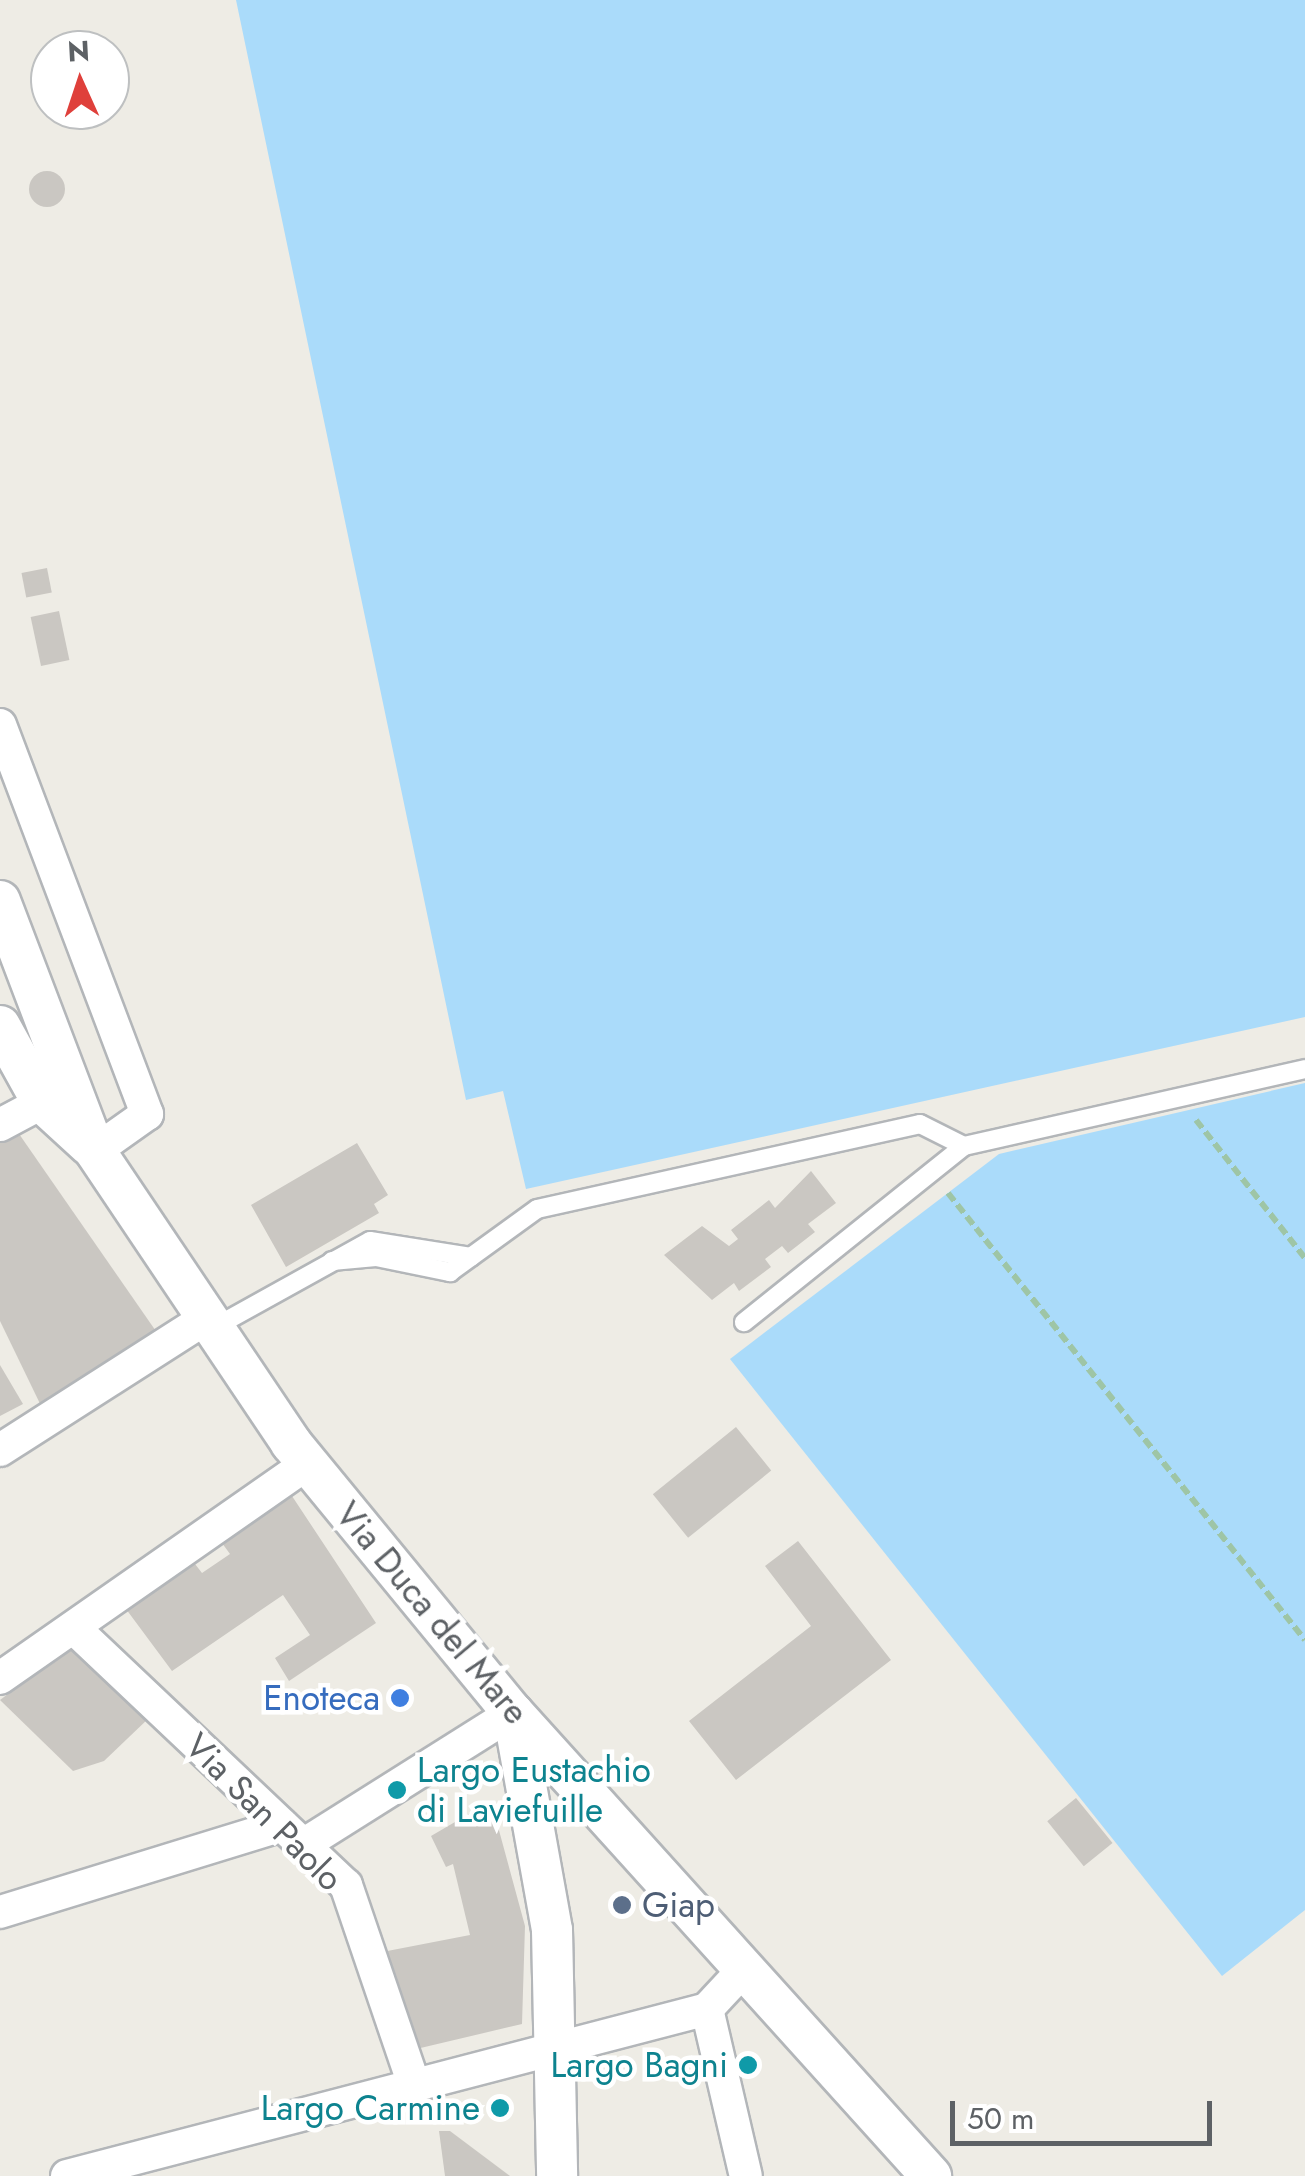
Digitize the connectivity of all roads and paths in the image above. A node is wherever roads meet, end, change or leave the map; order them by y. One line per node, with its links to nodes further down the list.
1 (0, 724): 9 (street)
2 (0, 901): 5 (street, Via Duca del Mare)
3 (0, 1026): 5 (street, Via Duca del Mare)
4 (1305, 1069): 8 (lane)
5 (56, 1094): 7 (street); 9 (street, Via Duca del Mare)
6 (1189, 1111): 12 (path)
7 (0, 1126)
8 (964, 1146): 11 (lane); 15 (lane)
9 (96, 1152): 14 (street, Via Duca del Mare)
10 (948, 1193): 19 (path)
11 (471, 1257): 13 (lane); 13 (lane)
12 (1305, 1258)
13 (332, 1262): 14 (lane)
14 (212, 1322): 16 (street); 17 (street, Via Duca del Mare)
15 (744, 1322)
16 (0, 1450)
17 (308, 1463): 18 (street); 21 (street, Via Duca del Mare)
18 (75, 1629): 20 (street); 22 (street, Via San Paolo)
19 (1305, 1640)
20 (0, 1678)
21 (513, 1713): 22 (street); 24 (street, Via Duca del Mare); 26 (street)
22 (292, 1834): 23 (street); 27 (street, Via San Paolo)
23 (0, 1912)
24 (746, 1967): 25 (street); 32 (street, Via Duca del Mare)
25 (708, 2009): 26 (street); 31 (street)
26 (549, 2055): 27 (street); 30 (street)
27 (416, 2088): 28 (street)
28 (104, 2169): 29 (street)
29 (67, 2176)
30 (557, 2176)
31 (746, 2176)
32 (932, 2176)

